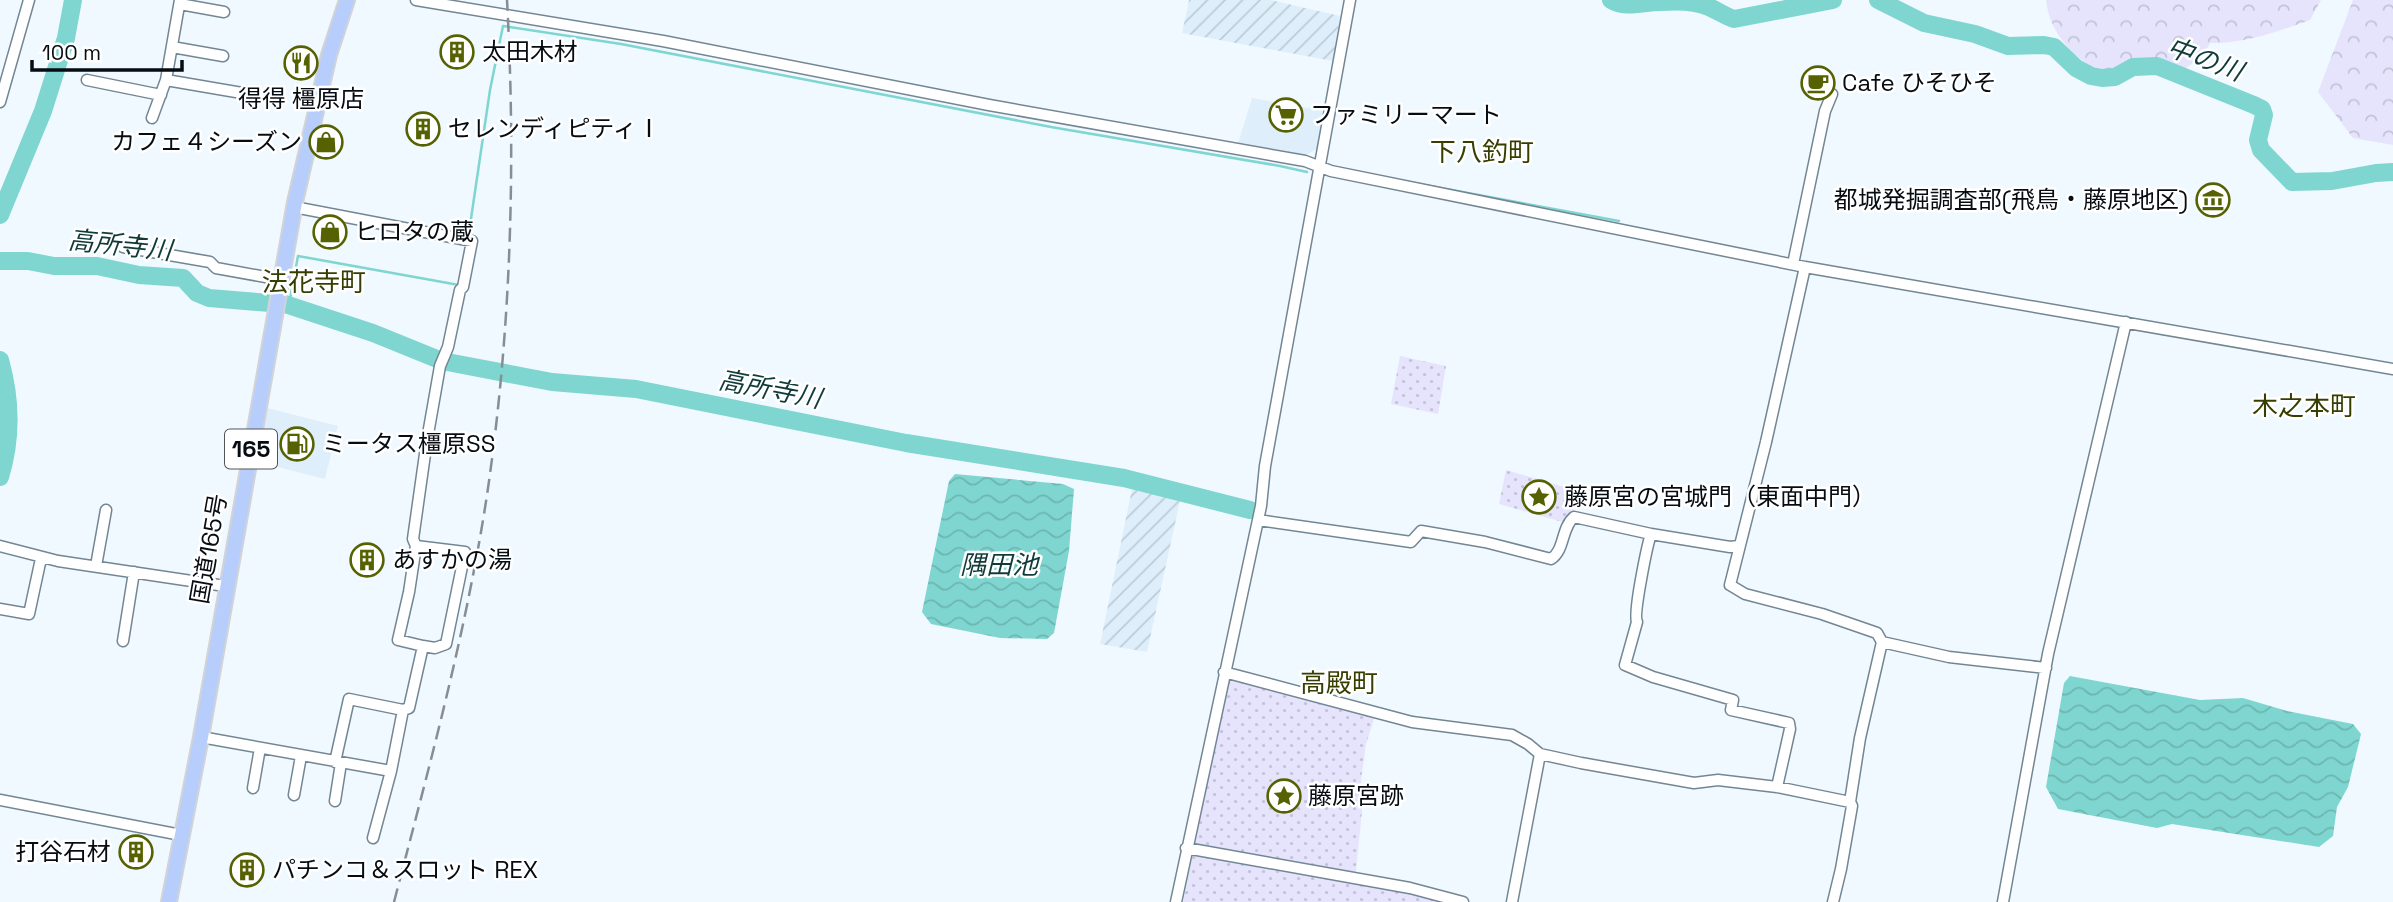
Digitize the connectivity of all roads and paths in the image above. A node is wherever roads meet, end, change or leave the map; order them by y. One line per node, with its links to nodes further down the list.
1 (29, 0): 14 (street)
2 (347, 0): 17 (highway, 国道165号 / 165)
3 (416, 0): 16 (street)
4 (1350, 0): 16 (street)
5 (180, 2): 6 (street); 7 (street)
6 (224, 12)
7 (172, 47): 8 (street); 10 (street)
8 (223, 56)
9 (86, 80): 13 (street)
10 (166, 80): 11 (street); 13 (street)
11 (242, 93)
12 (1832, 94): 19 (street)
13 (161, 95): 15 (street)
14 (0, 103)
15 (152, 118)
16 (1320, 166): 19 (street); 25 (street)
17 (294, 207): 21 (highway, 国道165号 / 165); 27 (street)
18 (123, 247): 21 (street)
19 (1793, 264): 20 (street)
20 (1805, 267): 22 (street); 28 (street)
21 (282, 279): 33 (highway, 国道165号 / 165)
22 (2126, 322): 23 (street); 38 (street)
23 (2393, 369)
24 (106, 510): 31 (street)
25 (1258, 520): 26 (street); 39 (street)
26 (1651, 534): 28 (street); 47 (street)
27 (416, 546): 37 (street); 37 (street)
28 (1738, 546): 36 (street)
29 (0, 547): 30 (street)
30 (44, 558): 31 (street); 34 (street)
31 (96, 566): 32 (street)
32 (134, 572): 33 (street); 35 (street)
33 (225, 586): 41 (highway, 国道165号 / 165)
34 (0, 609)
35 (123, 641)
36 (1882, 642): 38 (street); 52 (street)
37 (424, 646): 40 (street)
38 (2046, 668): 61 (street)
39 (1224, 672): 43 (street); 55 (street)
40 (402, 710): 45 (street); 46 (street)
41 (201, 737): 42 (street); 53 (highway, 国道165号 / 165)
42 (260, 748): 44 (street); 48 (street)
43 (1540, 754): 47 (street); 59 (street)
44 (301, 756): 45 (street); 49 (street)
45 (338, 762): 46 (street); 51 (street)
46 (391, 771): 54 (street)
47 (1777, 787): 52 (street)
48 (253, 788)
49 (294, 794)
50 (0, 800): 53 (street)
51 (335, 801)
52 (1850, 802): 60 (street)
53 (181, 835): 56 (highway, 国道165号 / 165)
54 (373, 838)
55 (1186, 848): 57 (street); 58 (street)
56 (169, 902)
57 (1176, 902)
58 (1463, 902)
59 (1512, 902)
60 (1832, 902)
61 (2003, 902)

